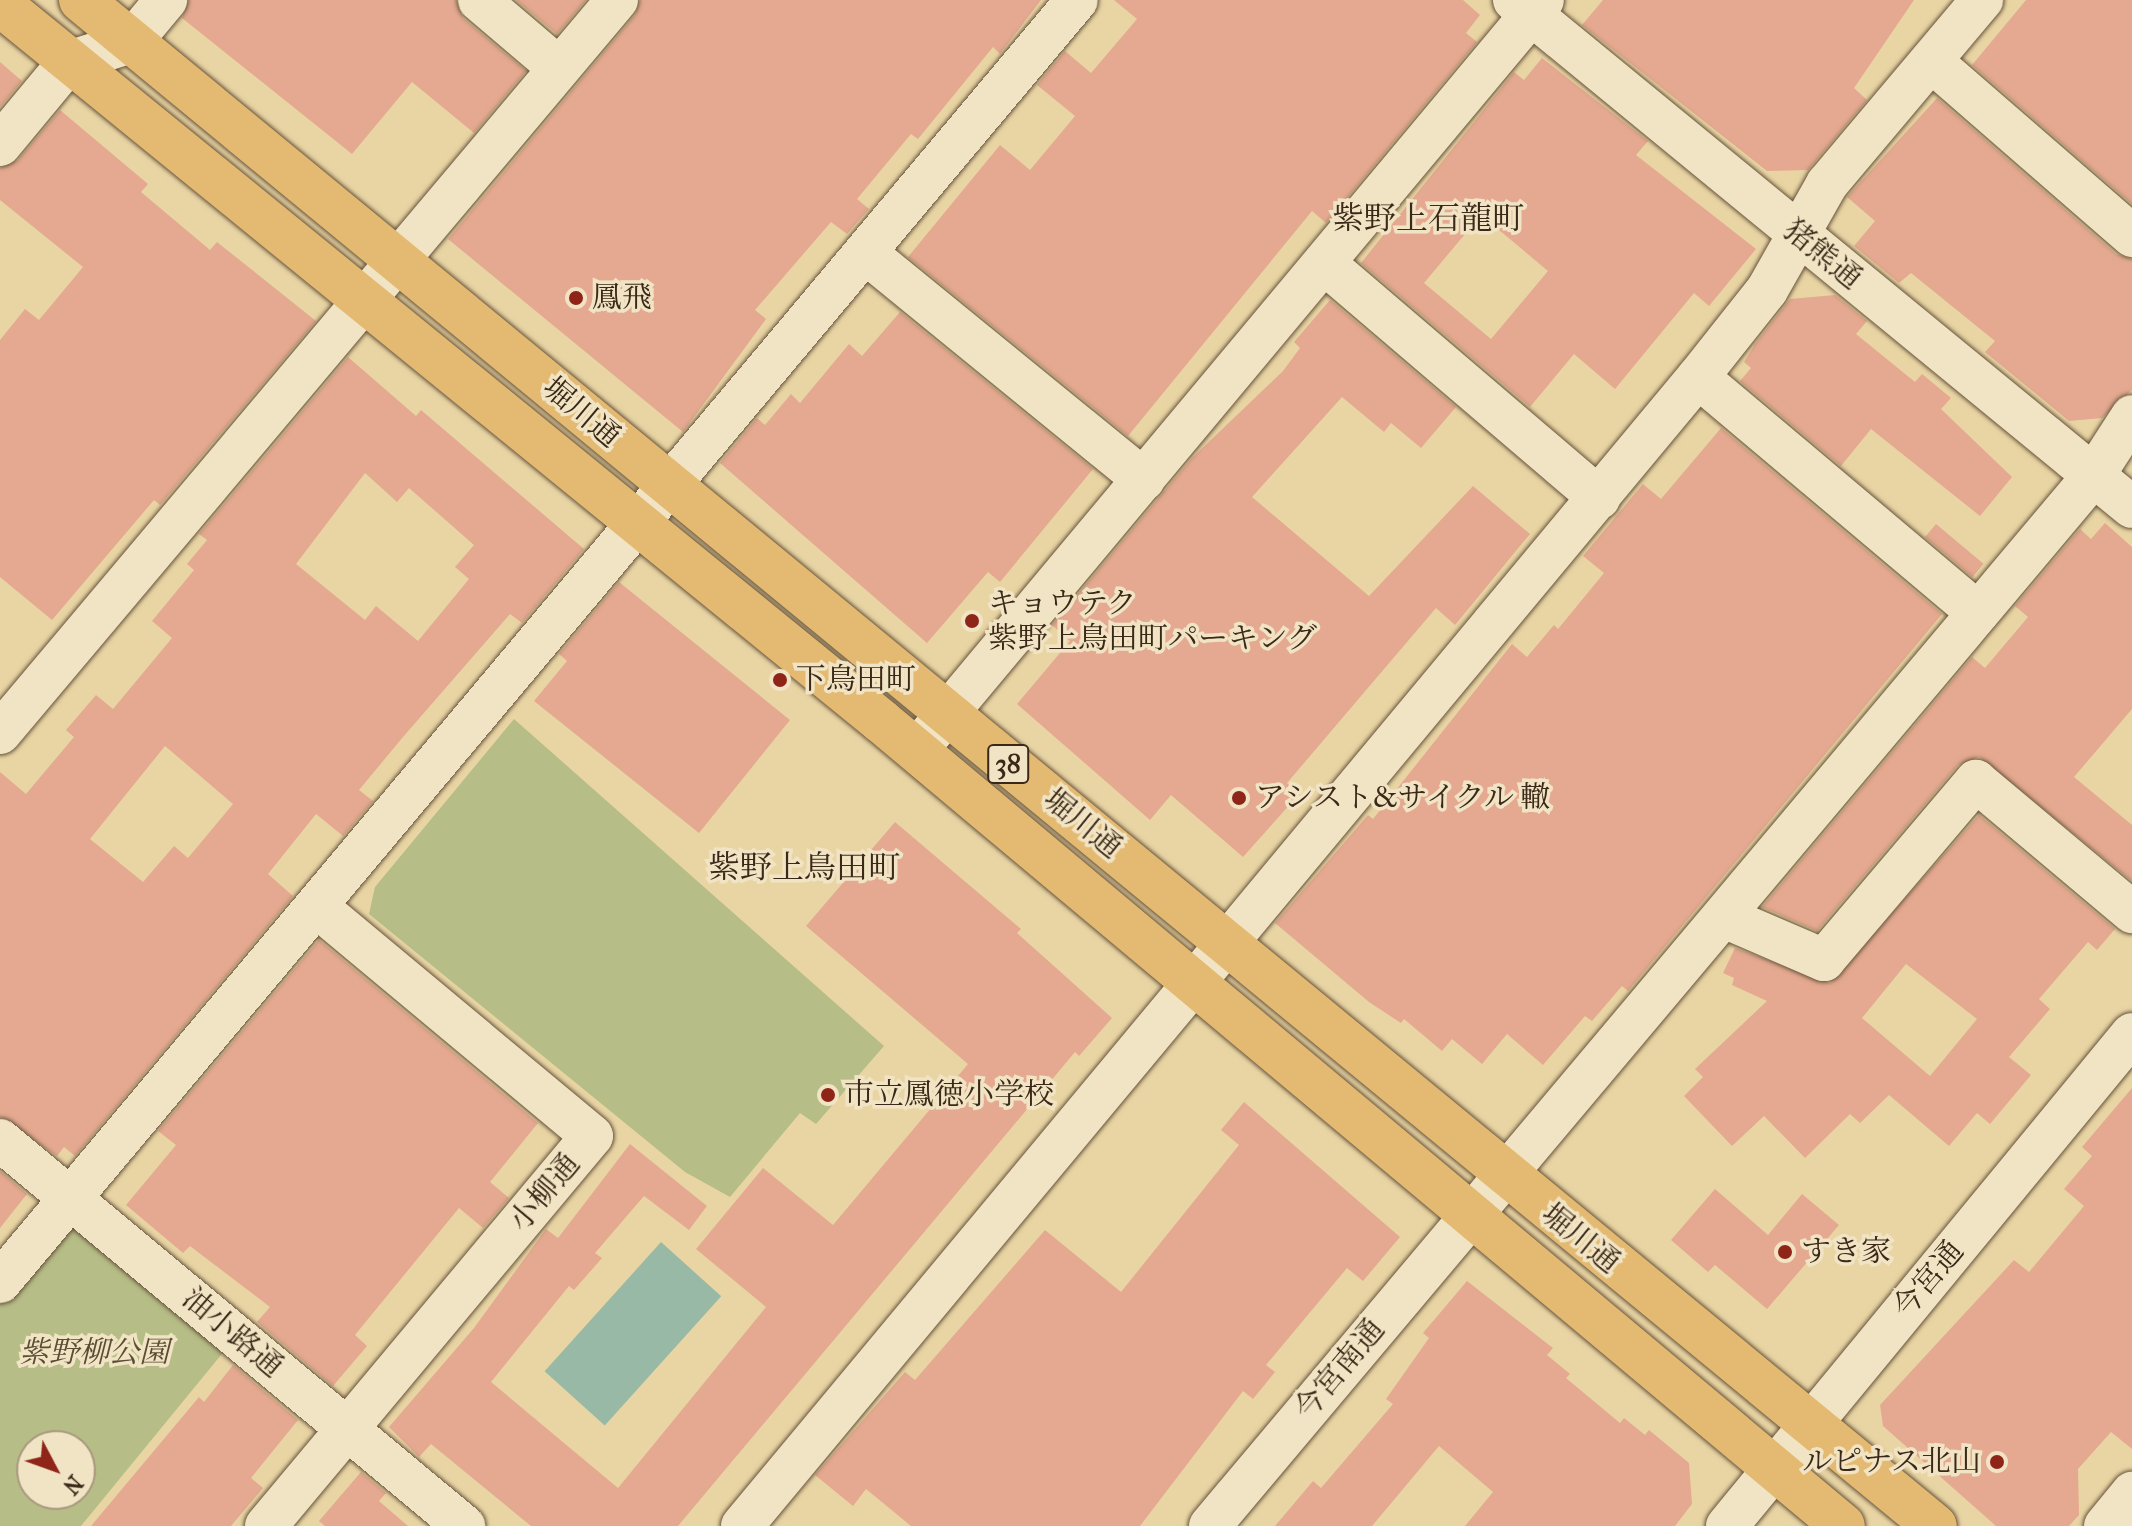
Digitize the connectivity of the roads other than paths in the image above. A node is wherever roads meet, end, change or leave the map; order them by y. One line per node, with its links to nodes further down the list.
1 (81, 0): 9 (main road, 堀川通 / 38)
2 (166, 0): 9 (street)
3 (479, 0): 12 (street)
4 (617, 0): 12 (street)
5 (1077, 0): 16 (street)
6 (1982, 0): 10 (street)
7 (0, 4): 11 (main road, 堀川通 / 38)
8 (1529, 5): 14 (street, 猪熊通); 18 (street)
9 (131, 42): 11 (street); 17 (main road, 堀川通 / 38)
10 (1931, 61): 14 (street); 15 (street)
11 (69, 62): 13 (street); 19 (main road, 堀川通 / 38)
12 (559, 68): 17 (street)
13 (0, 145)
14 (1798, 236): 20 (street); 22 (street, 猪熊通)
15 (2132, 236)
16 (867, 254): 23 (street); 24 (street)
17 (398, 261): 19 (street); 24 (main road, 堀川通 / 38)
18 (1324, 263): 23 (street); 25 (street)
19 (364, 301): 27 (main road, 堀川通 / 38); 30 (street)
20 (1698, 377): 25 (street); 28 (street)
21 (2132, 416): 22 (street, 今宮南通)
22 (2094, 475): 26 (street, 猪熊通); 28 (street, 今宮南通)
23 (1144, 480): 29 (street)
24 (673, 489): 27 (street); 29 (main road, 堀川通 / 38)
25 (1599, 498): 35 (street)
26 (2132, 507)
27 (637, 523): 31 (main road, 堀川通 / 38); 32 (street)
28 (1978, 613): 34 (street, 今宮南通)
29 (949, 716): 31 (street); 35 (main road, 堀川通 / 38)
30 (0, 733)
31 (916, 751): 36 (main road, 堀川通 / 38)
32 (316, 906): 40 (street); 44 (street, 小柳通)
33 (2132, 912): 34 (street)
34 (1724, 917): 39 (street, 今宮南通)
35 (1230, 945): 36 (street); 39 (main road, 堀川通 / 38)
36 (1195, 983): 41 (main road, 堀川通 / 38); 49 (street)
37 (2132, 1034): 43 (street, 今宮通)
38 (0, 1140): 40 (street, 油小路通)
39 (1503, 1176): 41 (street, 今宮南通); 43 (main road, 堀川通 / 38)
40 (71, 1198): 42 (street); 44 (street, 油小路通)
41 (1470, 1213): 45 (main road, 堀川通 / 38); 50 (street, 今宮南通)
42 (0, 1282)
43 (1808, 1426): 45 (street, 今宮通); 53 (main road, 堀川通 / 38)
44 (348, 1429): 47 (street, 小柳通); 48 (street, 油小路通)
45 (1775, 1467): 51 (street, 今宮通); 52 (main road, 堀川通 / 38)
46 (2132, 1493): 54 (street)
47 (266, 1526)
48 (464, 1526)
49 (742, 1526)
50 (1210, 1526)
51 (1727, 1526)
52 (1843, 1526)
53 (1935, 1526)
54 (2105, 1526)

